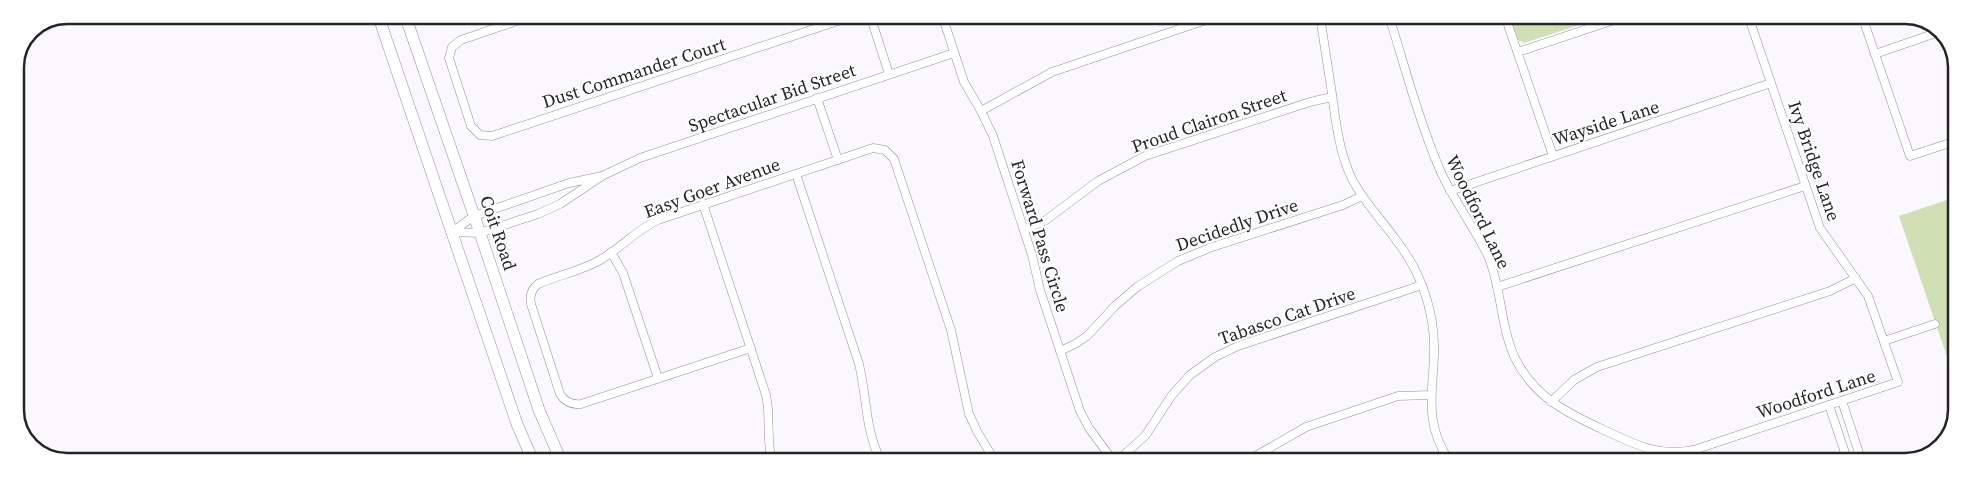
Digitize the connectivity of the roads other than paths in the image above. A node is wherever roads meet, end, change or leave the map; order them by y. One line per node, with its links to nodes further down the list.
1 (381, 24): 34 (main road)
2 (408, 24): 32 (main road, Coit Road)
3 (508, 24): 4 (street, Dust Commander Court)
4 (832, 24)
5 (873, 24): 18 (street)
6 (945, 24): 16 (street, Forward Pass Circle)
7 (1194, 24): 22 (street)
8 (1321, 24): 20 (street)
9 (1392, 24): 29 (street, Woodford Lane)
10 (1508, 24): 15 (street)
11 (1602, 24): 15 (street)
12 (1752, 24): 19 (street, Ivy Bridge Lane)
13 (1865, 24): 17 (street)
14 (1934, 34): 17 (street)
15 (1518, 52): 24 (street)
16 (954, 53): 18 (street, Spectacular Bid Street); 22 (street, Forward Pass Circle)
17 (1875, 54): 23 (street)
18 (889, 74): 21 (street, Spectacular Bid Street)
19 (1771, 83): 24 (street, Wayside Lane); 28 (street, Ivy Bridge Lane)
20 (1332, 97): 30 (street); 33 (street, Proud Clairon Street)
21 (817, 98): 25 (street); 27 (street, Spectacular Bid Street)
22 (981, 111): 33 (street, Forward Pass Circle)
23 (1948, 144)
24 (1552, 156): 29 (street, Wayside Lane)
25 (838, 160): 26 (street, Easy Goer Avenue); 54 (street, Easy Goer Avenue)
26 (796, 174): 31 (street, Easy Goer Avenue); 53 (street)
27 (602, 176): 32 (street, Spectacular Bid Street); 35 (street, Spectacular Bid Street)
28 (1805, 186): 37 (street, Ivy Bridge Lane); 39 (street)
29 (1450, 191): 39 (street, Woodford Lane)
30 (1362, 196): 38 (street); 43 (street, Decidedly Drive)
31 (703, 204): 36 (street, Easy Goer Avenue); 42 (street)
32 (474, 216): 34 (street, Spectacular Bid Street); 35 (main road, Coit Road)
33 (1024, 230): 43 (street, Forward Pass Circle)
34 (452, 232): 35 (street, Spectacular Bid Street); 50 (main road)
35 (480, 233): 51 (main road, Coit Road)
36 (612, 252): 44 (street); 44 (street, Easy Goer Avenue)
37 (1856, 278): 41 (street, Ivy Bridge Lane); 48 (street)
38 (1422, 285): 46 (street); 56 (street, Tabasco Cat Drive)
39 (1497, 287): 48 (street, Woodford Lane)
40 (1935, 324): 41 (street)
41 (1884, 341): 45 (street, Ivy Bridge Lane)
42 (751, 348): 44 (street); 52 (street)
43 (1060, 351): 55 (street, Forward Pass Circle)
44 (658, 378)
45 (1898, 382): 47 (street, Woodford Lane)
46 (1430, 395): 57 (street); 58 (street)
47 (1842, 401): 49 (street, Woodford Lane); 60 (street)
48 (1551, 402): 49 (street, Woodford Lane)
49 (1829, 405): 59 (street)
50 (530, 453)
51 (558, 453)
52 (771, 453)
53 (878, 453)
54 (990, 453)
55 (1109, 453)
56 (1125, 453)
57 (1261, 453)
58 (1446, 453)
59 (1845, 453)
60 (1859, 453)

